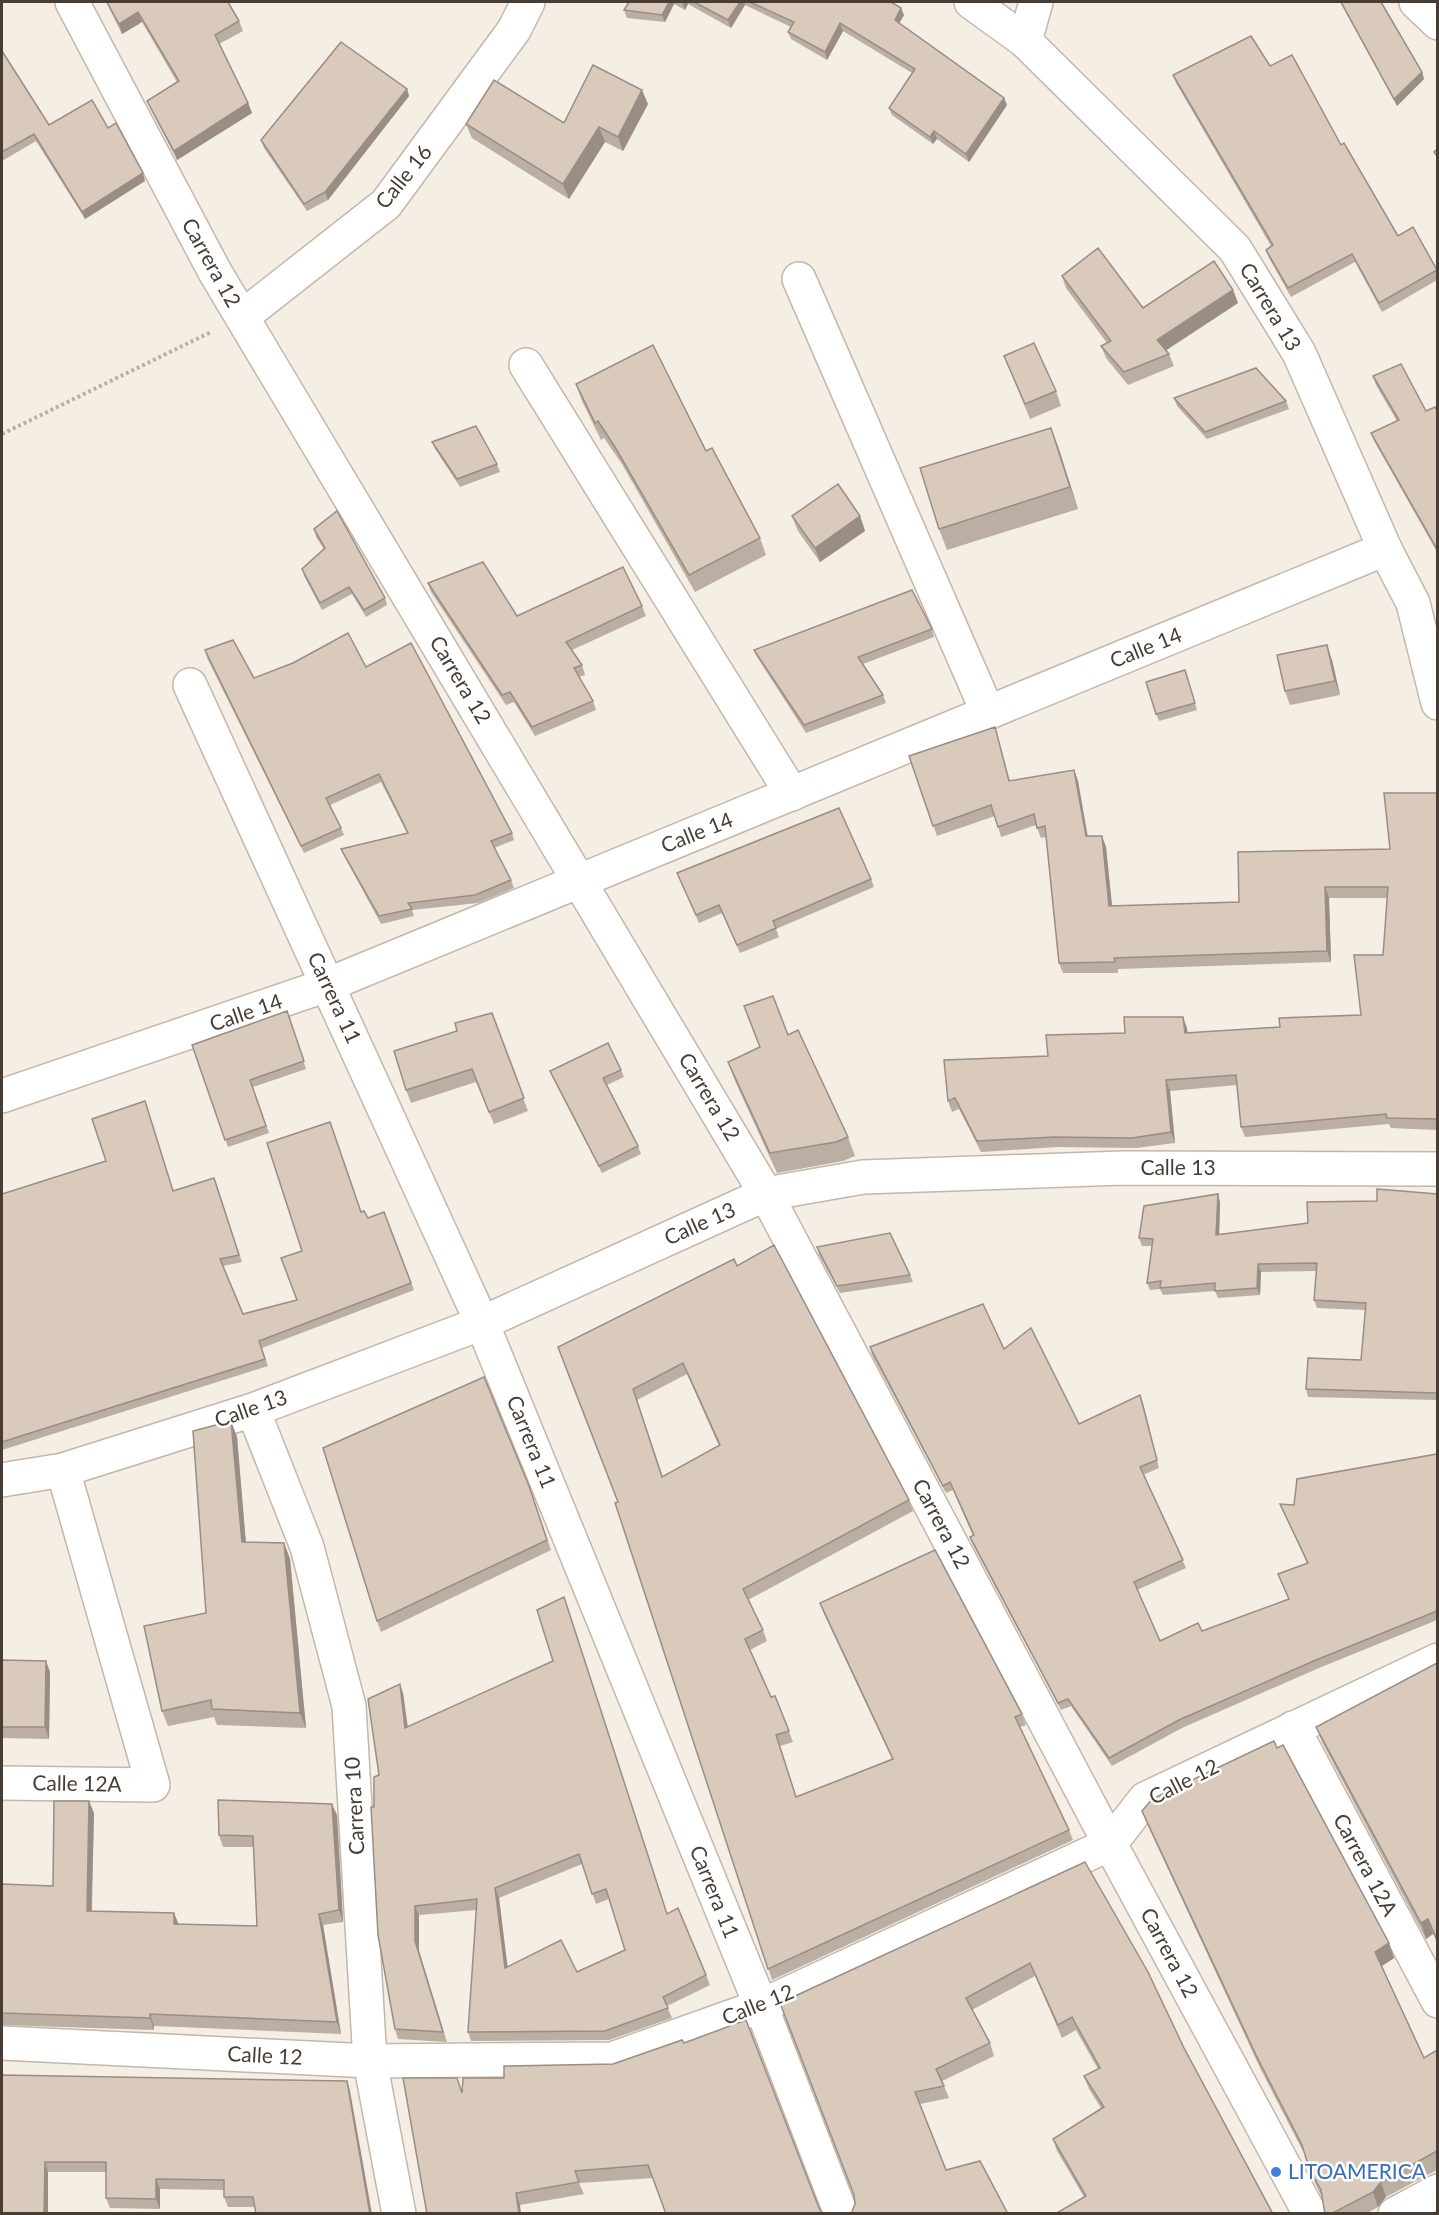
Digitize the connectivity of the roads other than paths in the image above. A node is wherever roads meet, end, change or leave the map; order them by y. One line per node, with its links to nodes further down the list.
1 (72, 2): 9 (street, Carrera 12)
2 (528, 2): 9 (street, Calle 16)
3 (971, 2): 7 (street, Carrera 13)
4 (1036, 2): 7 (street)
5 (1416, 2): 6 (street)
6 (1437, 23)
7 (1024, 41): 11 (street, Carrera 13)
8 (799, 279): 15 (street)
9 (242, 317): 17 (street, Carrera 12)
10 (526, 365): 16 (street)
11 (1385, 549): 12 (street, Carrera 13); 15 (street, Calle 14)
12 (1425, 599): 14 (street, Carrera 13)
13 (190, 685): 18 (street, Carrera 11)
14 (1437, 703)
15 (988, 713): 16 (street, Calle 14)
16 (792, 794): 17 (street, Calle 14)
17 (581, 880): 18 (street, Calle 14); 21 (street, Carrera 12)
18 (327, 985): 19 (street, Calle 14); 22 (street, Carrera 11)
19 (2, 1096)
20 (1437, 1168): 21 (street, Calle 13)
21 (766, 1194): 22 (street, Calle 13); 29 (street, Carrera 12)
22 (482, 1323): 23 (street, Calle 13); 31 (street, Carrera 11)
23 (253, 1410): 24 (street, Calle 13); 33 (street, Carrera 10)
24 (63, 1470): 25 (street, Calle 13); 28 (street, Calle 12A)
25 (2, 1479)
26 (1437, 1660): 27 (street, Calle 12)
27 (1293, 1728): 29 (street, Calle 12); 30 (street, Carrera 12A)
28 (2, 1784)
29 (1110, 1844): 31 (street, Calle 12); 37 (street, Carrera 12)
30 (1437, 2001)
31 (761, 2006): 33 (street, Calle 12); 36 (street, Carrera 11)
32 (2, 2043): 33 (street, Calle 12)
33 (370, 2061): 35 (street, Carrera 10)
34 (1437, 2191): 38 (street)
35 (399, 2214)
36 (841, 2214)
37 (1310, 2214)
38 (1395, 2214)

